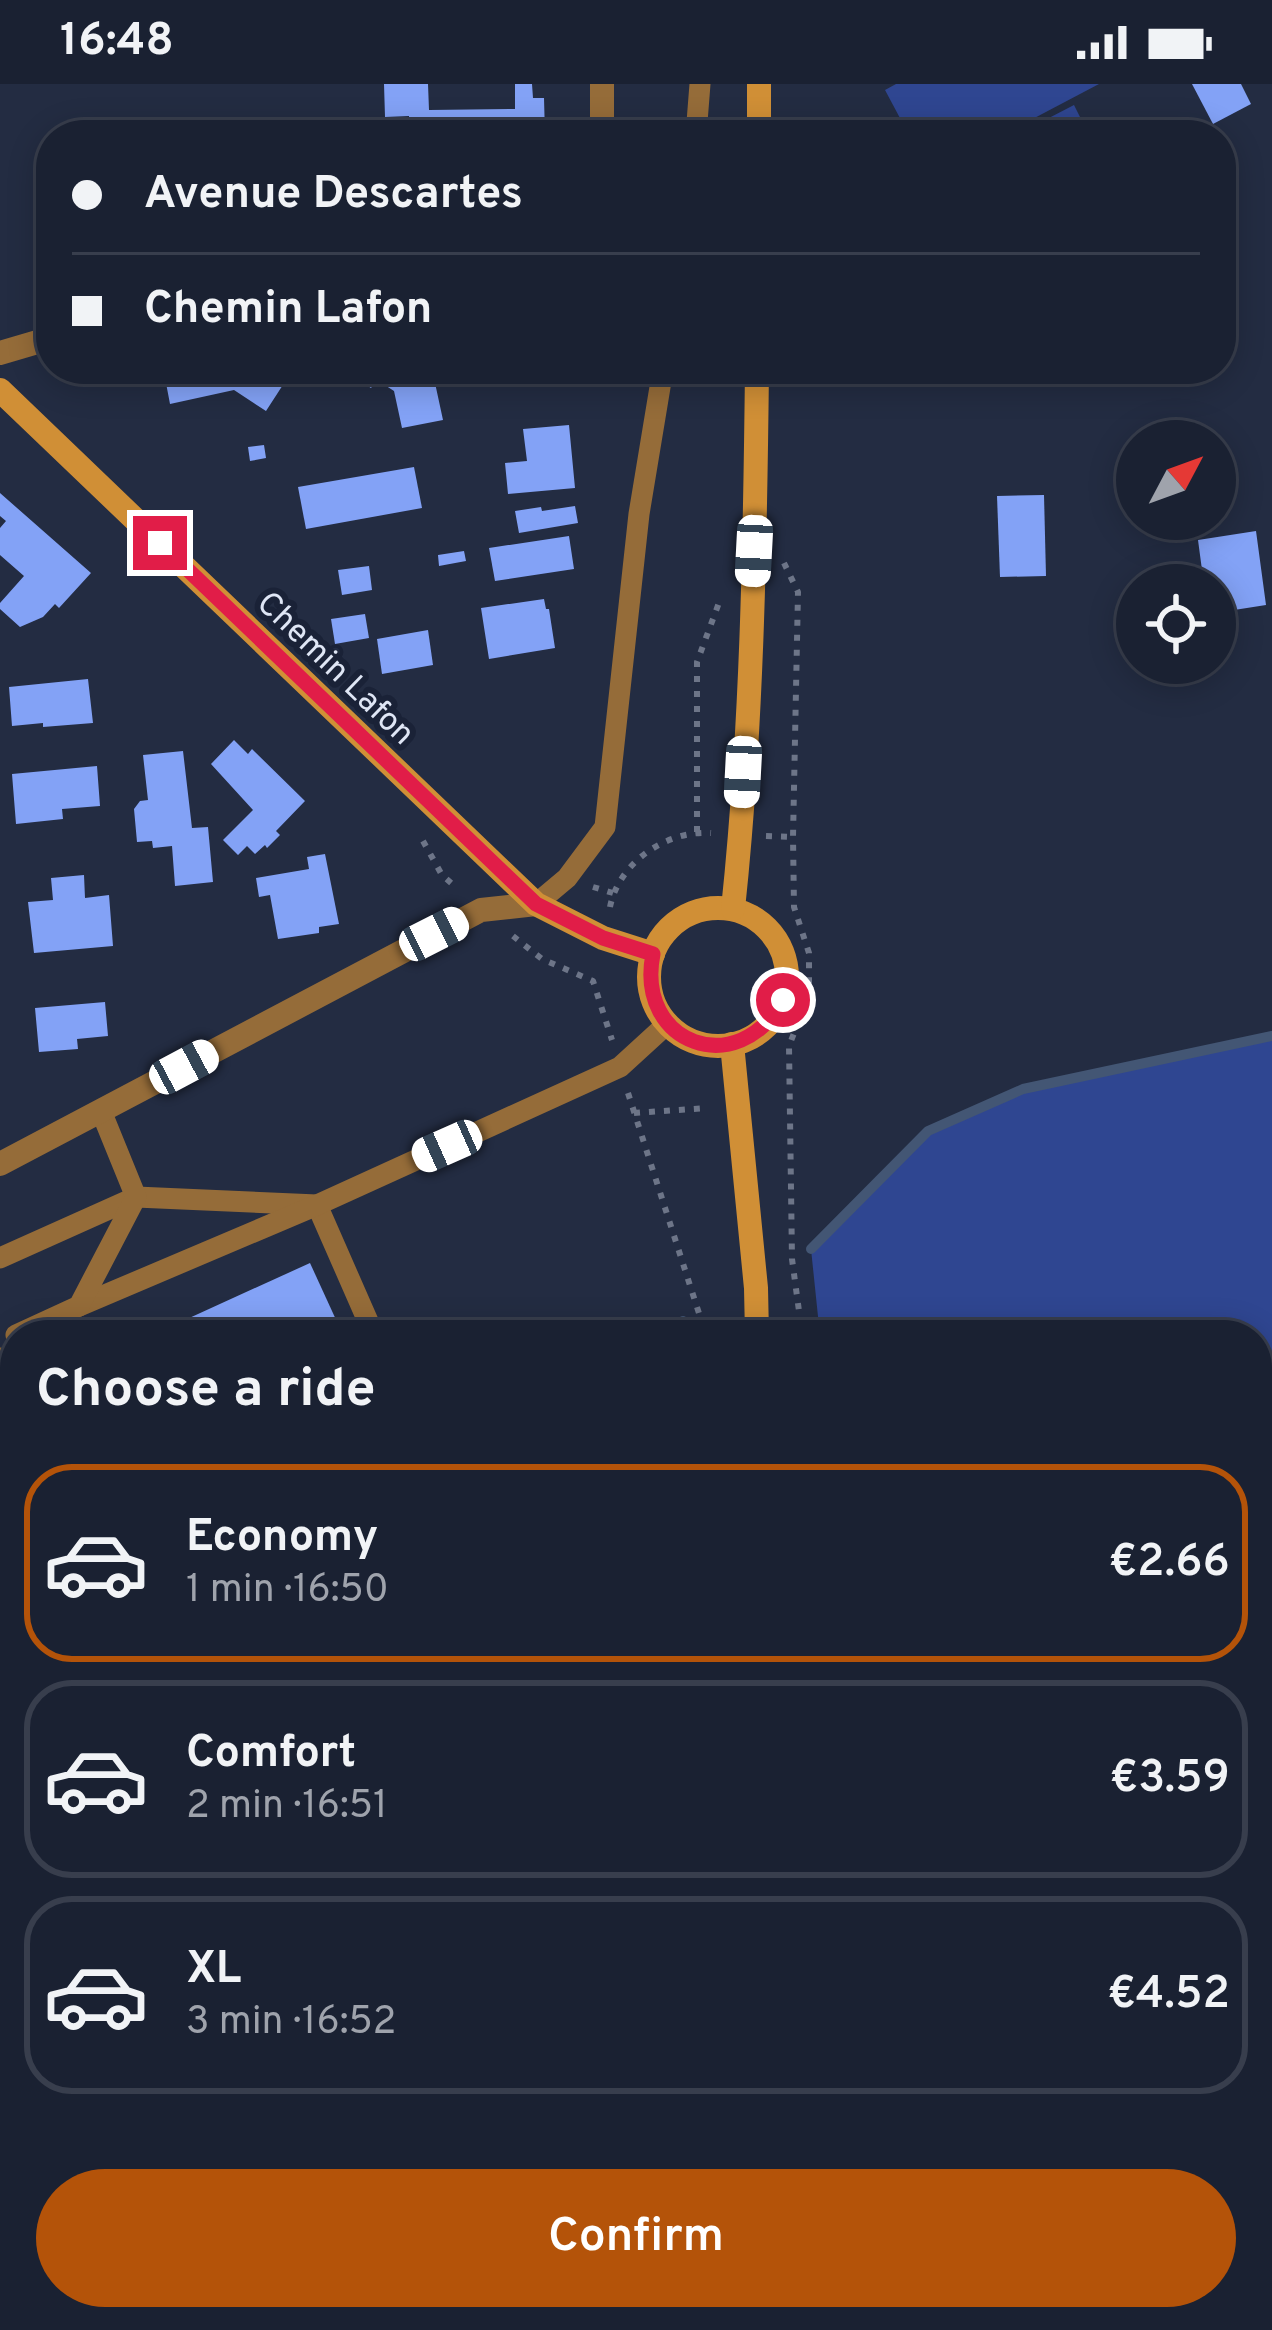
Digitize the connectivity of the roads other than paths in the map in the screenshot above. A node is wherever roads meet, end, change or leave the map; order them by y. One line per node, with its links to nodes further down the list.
1 (602, 84): 4 (street)
2 (700, 84): 5 (lane)
3 (758, 84): 6 (main road)
4 (602, 120)
5 (697, 120)
6 (759, 120)
7 (36, 342): 8 (street)
8 (0, 353)
9 (661, 384): 12 (lane)
10 (757, 384): 13 (main road)
11 (0, 390): 12 (main road, Chemin Lafon)
12 (536, 904): 14 (main road, Chemin Lafon); 17 (street)
13 (733, 909): 14 (main road); 16 (main road)
14 (653, 954): 15 (main road)
15 (667, 1024): 16 (main road); 20 (lane)
16 (732, 1045): 25 (main road)
17 (101, 1111): 18 (street); 19 (lane)
18 (0, 1164)
19 (136, 1197): 20 (lane); 21 (lane); 22 (lane)
20 (317, 1205): 22 (lane); 24 (lane)
21 (0, 1258)
22 (79, 1306): 23 (lane)
23 (49, 1320)
24 (367, 1320)
25 (757, 1320)

